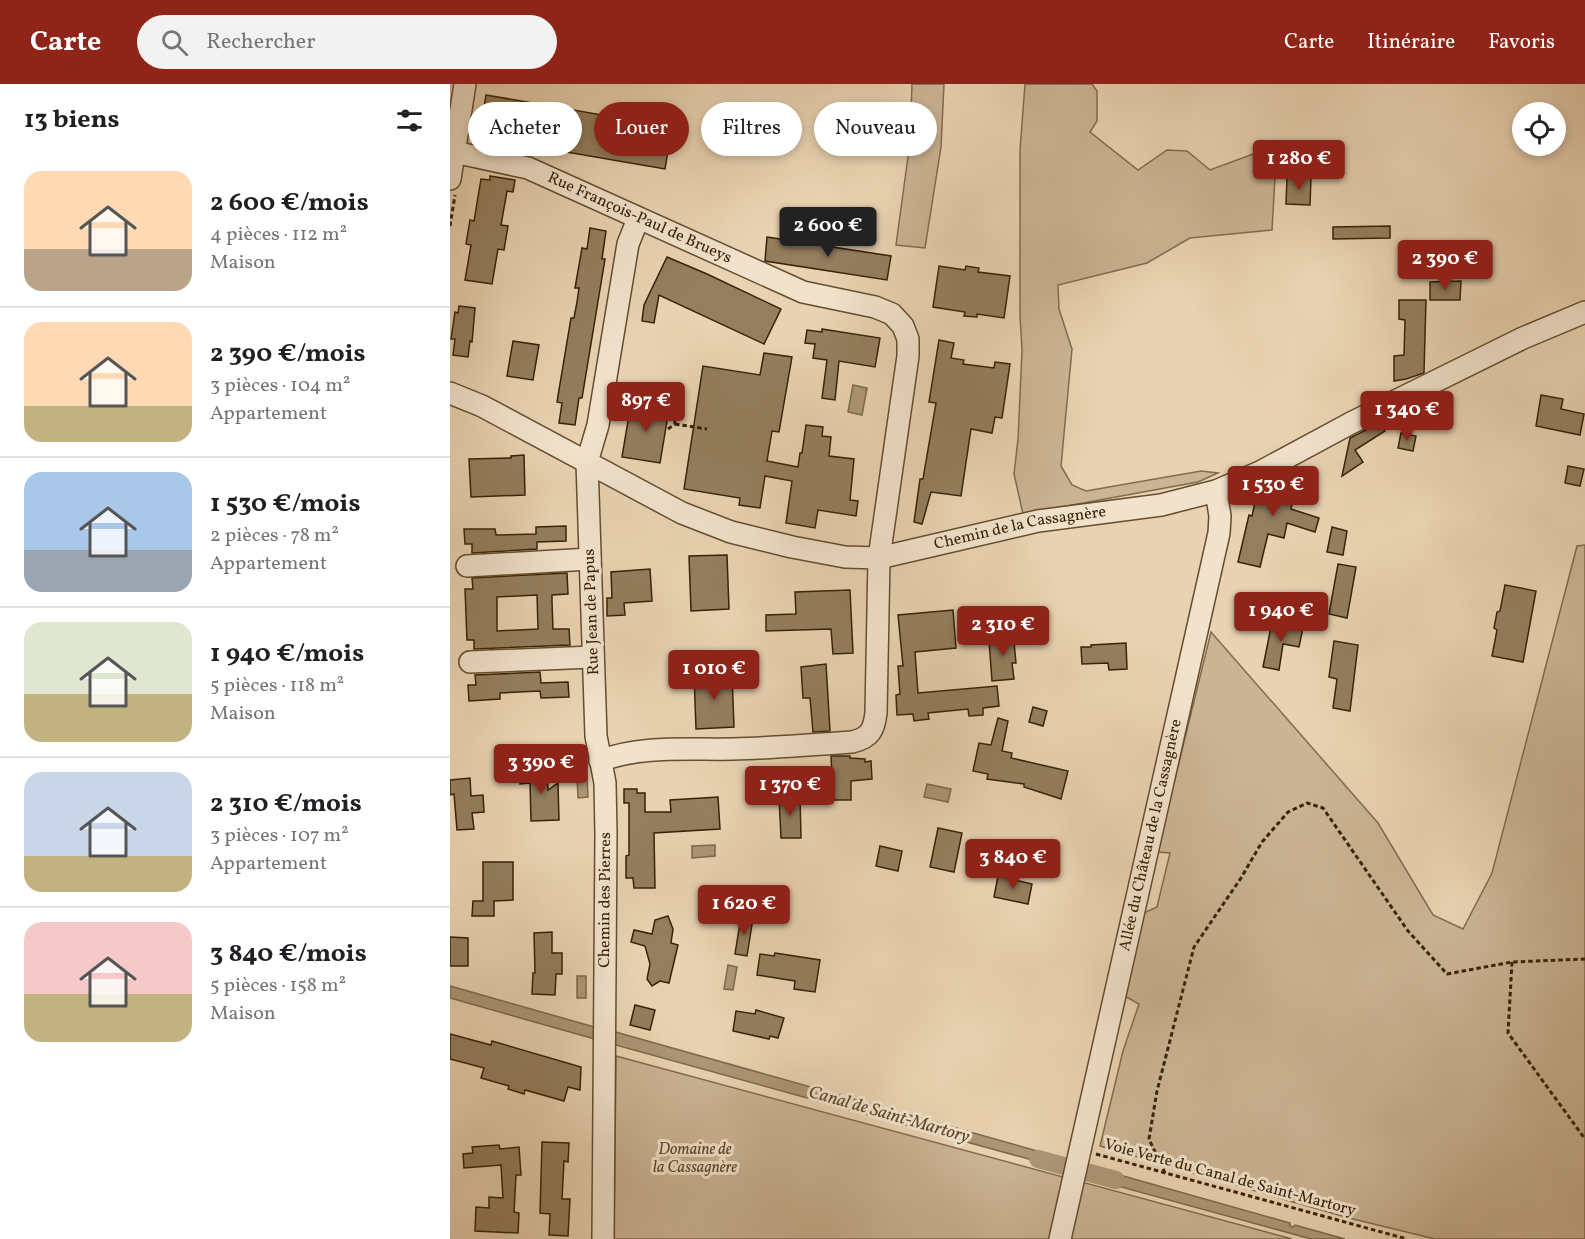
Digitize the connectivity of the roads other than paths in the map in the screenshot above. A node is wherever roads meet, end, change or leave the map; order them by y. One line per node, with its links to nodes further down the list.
1 (465, 84): 2 (street)
2 (454, 152): 3 (street); 4 (street, Rue François-Paul de Brueys)
3 (450, 179)
4 (638, 219): 7 (street, Rue Jean de Papus); 9 (street, Rue François-Paul de Brueys)
5 (1585, 312): 8 (street, Chemin de la Cassagnère)
6 (450, 393): 7 (street, Chemin de la Cassagnère)
7 (587, 462): 9 (street, Chemin de la Cassagnère); 10 (street, Rue Jean de Papus)
8 (1216, 491): 9 (street, Chemin de la Cassagnère); 16 (street, Allée du Château de la Cassagnère)
9 (879, 558): 14 (street)
10 (590, 559): 11 (street); 12 (street, Rue Jean de Papus)
11 (467, 566)
12 (593, 657): 13 (street); 14 (street, Rue Jean de Papus)
13 (470, 662)
14 (600, 761): 15 (street, Chemin des Pierres)
15 (603, 1239)
16 (1060, 1239)

